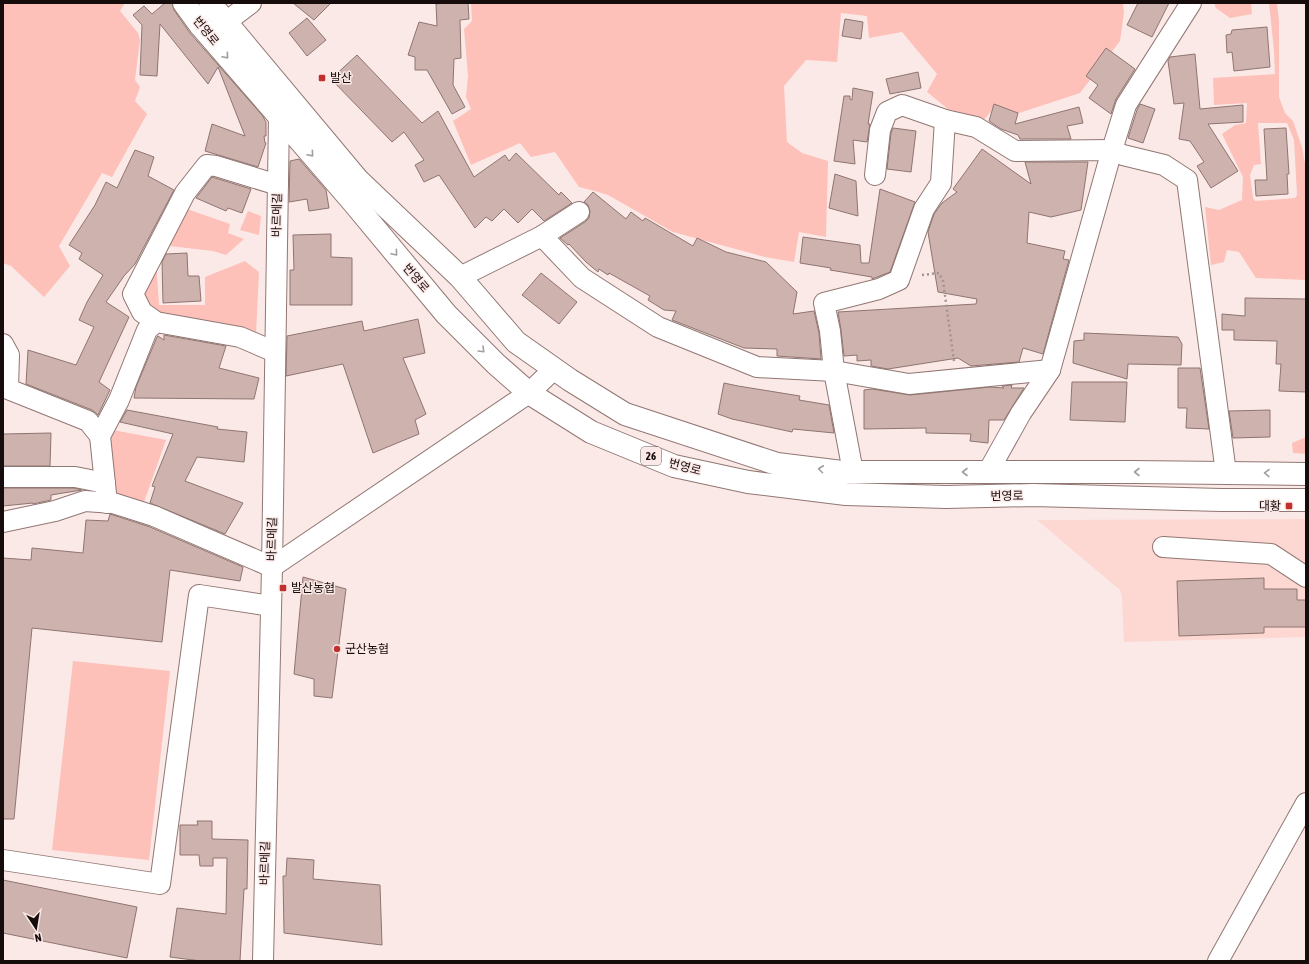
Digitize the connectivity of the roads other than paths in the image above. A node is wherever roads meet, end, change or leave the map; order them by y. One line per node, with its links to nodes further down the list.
1 (184, 3): 6 (main road, 번영로 / 26, one-way to 6)
2 (210, 3): 5 (main road, 번영로)
3 (250, 3): 5 (street)
4 (1191, 3): 8 (street)
5 (226, 22): 13 (main road, 번영로)
6 (279, 117): 10 (street, 바르메길); 20 (main road, 번영로 / 26, one-way to 20)
7 (945, 120): 8 (street); 9 (street); 19 (street)
8 (1112, 150): 18 (street); 24 (street)
9 (875, 175)
10 (278, 185): 14 (street); 16 (street, 바르메길)
11 (579, 212): 12 (street)
12 (542, 236): 13 (street); 19 (street)
13 (460, 277): 17 (main road, 번영로)
14 (156, 322): 16 (street); 21 (street)
15 (3, 344): 21 (street)
16 (275, 352): 31 (street, 바르메길)
17 (554, 369): 20 (street); 22 (main road, 번영로, one-way to 17)
18 (1050, 370): 19 (street); 23 (street)
19 (834, 371): 22 (street)
20 (529, 393): 28 (main road, 번영로 / 26); 31 (street)
21 (100, 436): 27 (street)
22 (853, 472): 23 (main road, 번영로, one-way to 22)
23 (988, 472): 24 (main road, 번영로, one-way to 23)
24 (1226, 473): 25 (main road, 번영로, one-way to 24)
25 (1306, 474)
26 (3, 477): 27 (street)
27 (106, 493): 29 (street); 31 (street)
28 (1306, 500)
29 (3, 522)
30 (1163, 547): 32 (street)
31 (272, 567): 33 (street, 바르메길)
32 (1306, 577)
33 (271, 606): 35 (street); 36 (street, 바르메길)
34 (1306, 803): 37 (street)
35 (3, 860)
36 (263, 961)
37 (1218, 961)

